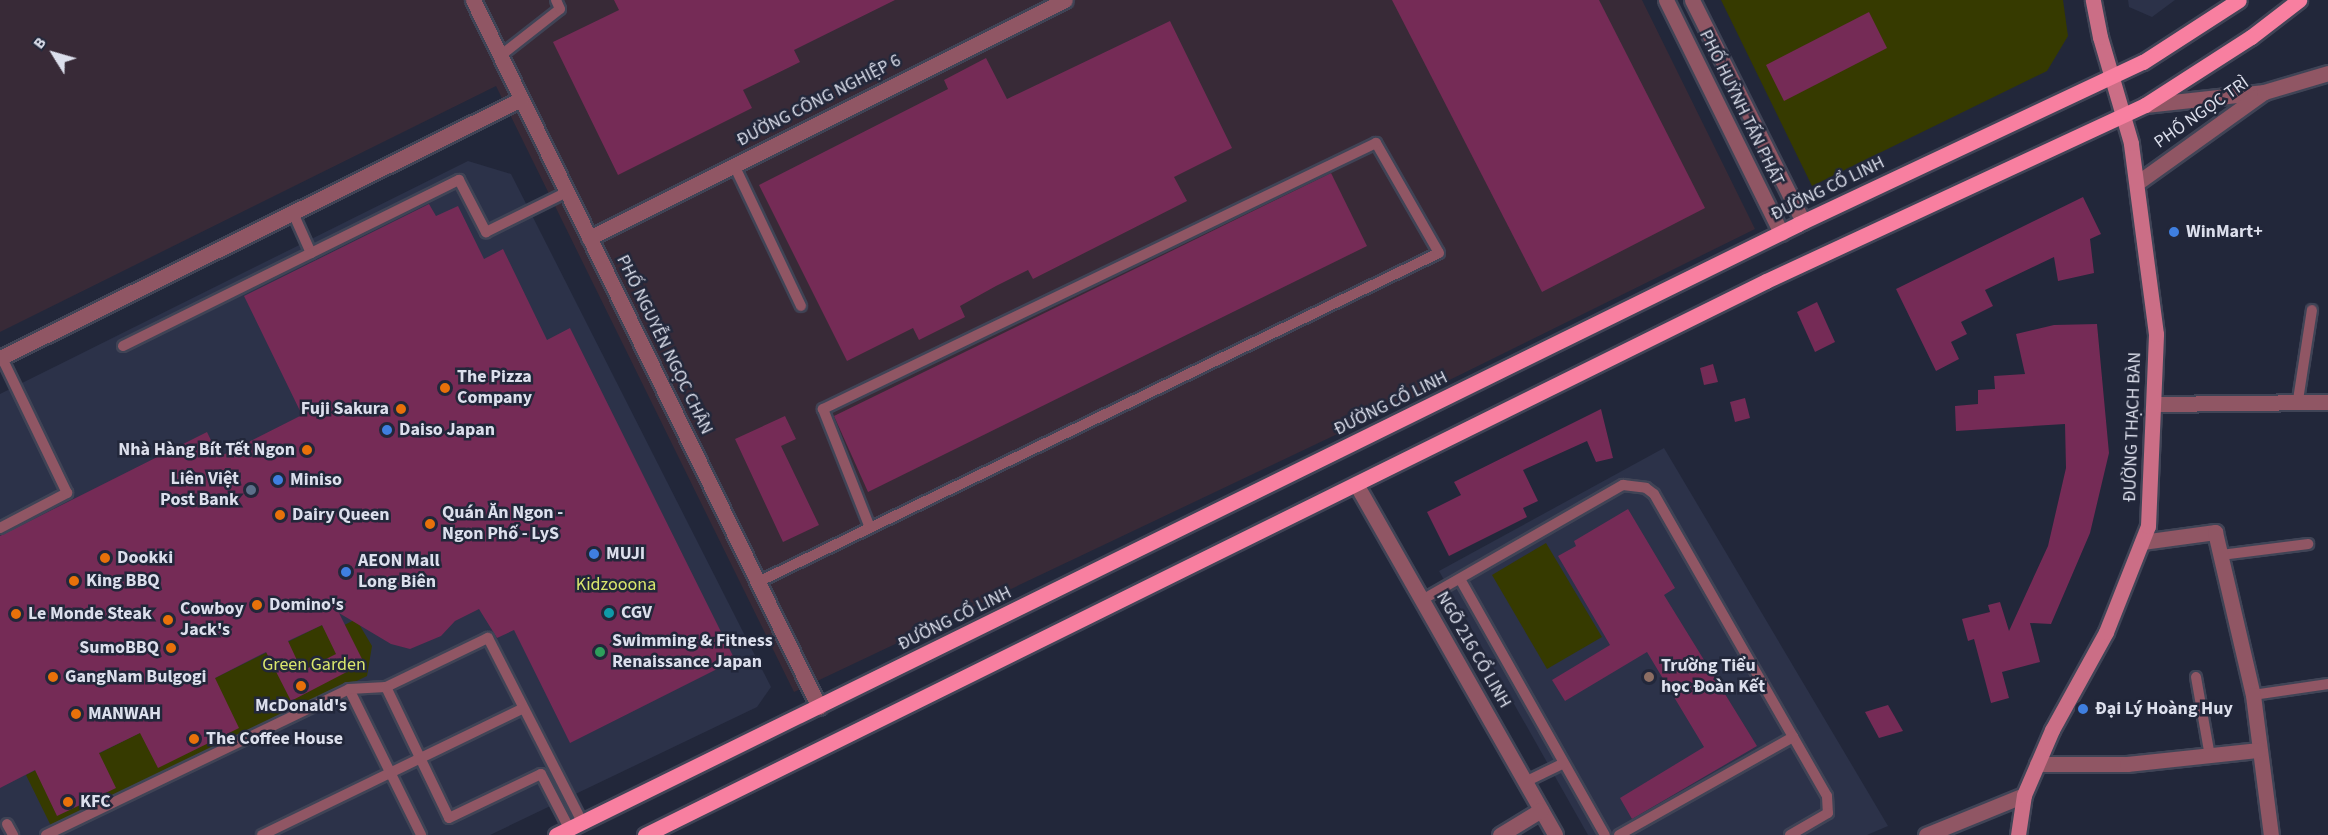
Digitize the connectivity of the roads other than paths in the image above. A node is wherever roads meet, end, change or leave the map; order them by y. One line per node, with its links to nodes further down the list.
1 (473, 0): 9 (street, PHỐ NGUYỄN NGỌC CHÂN)
2 (555, 0): 9 (lane)
3 (1065, 0): 16 (street, ĐƯỜNG CÔNG NGHIỆP 6)
4 (1666, 0): 21 (street, PHỐ HUỲNH TẤN PHÁT)
5 (1692, 0): 20 (street, PHỐ HUỲNH TẤN PHÁT)
6 (2093, 0): 11 (main road, ĐƯỜNG THẠCH BÀN)
7 (2239, 0): 11 (main road, ĐƯỜNG CỔ LINH)
8 (2299, 0): 14 (main road)
9 (500, 56): 13 (street, PHỐ NGUYỄN NGỌC CHÂN)
10 (2328, 73): 12 (street, PHỐ NGỌC TRÌ)
11 (2113, 75): 15 (main road, ĐƯỜNG THẠCH BÀN); 20 (main road, ĐƯỜNG CỔ LINH)
12 (2264, 92): 14 (street); 17 (street, PHỐ NGỌC TRÌ)
13 (521, 99): 18 (street, PHỐ NGUYỄN NGỌC CHÂN); 19 (street)
14 (2145, 105): 15 (main road)
15 (2124, 115): 17 (main road, ĐƯỜNG THẠCH BÀN); 31 (main road)
16 (734, 165): 22 (street, ĐƯỜNG CÔNG NGHIỆP 6); 24 (lane)
17 (2137, 183): 30 (main road, ĐƯỜNG THẠCH BÀN)
18 (567, 192): 22 (street, PHỐ NGUYỄN NGỌC CHÂN); 23 (lane)
19 (293, 213): 23 (lane); 27 (street)
20 (1803, 222): 21 (main road, ĐƯỜNG CỔ LINH)
21 (1781, 233): 45 (main road, ĐƯỜNG CỔ LINH)
22 (589, 238): 38 (street, PHỐ NGUYỄN NGỌC CHÂN)
23 (311, 253): 26 (lane)
24 (801, 306)
25 (2312, 310): 28 (lane)
26 (123, 346)
27 (1, 358): 33 (lane)
28 (2298, 400): 29 (street); 30 (street)
29 (2328, 402)
30 (2156, 404): 34 (main road, ĐƯỜNG THẠCH BÀN)
31 (1356, 484): 39 (street, NGÕ 216 CỔ LINH); 63 (main road)
32 (869, 525): 32 (lane); 38 (lane)
33 (0, 528)
34 (2142, 542): 36 (street); 52 (main road, ĐƯỜNG THẠCH BÀN)
35 (2308, 544): 36 (lane)
36 (2221, 555): 44 (street)
37 (1460, 579): 39 (lane); 47 (lane); 51 (lane)
38 (758, 582): 45 (street, PHỐ NGUYỄN NGỌC CHÂN)
39 (1422, 600): 54 (street, NGÕ 216 CỔ LINH)
40 (2196, 677): 49 (lane)
41 (2328, 684): 44 (lane)
42 (386, 687): 43 (lane); 46 (lane); 50 (lane)
43 (349, 689): 53 (lane); 60 (lane)
44 (2253, 695): 48 (street)
45 (819, 707): 58 (main road, ĐƯỜNG CỔ LINH)
46 (523, 708): 50 (lane); 58 (lane)
47 (1793, 737): 67 (lane); 68 (lane)
48 (2259, 750): 49 (street); 71 (street)
49 (2210, 756): 52 (street)
50 (420, 758): 53 (lane); 58 (lane)
51 (1564, 763): 54 (lane); 66 (lane)
52 (2037, 764): 55 (main road, ĐƯỜNG THẠCH BÀN)
53 (390, 772): 61 (lane); 62 (lane)
54 (1525, 782): 56 (street, NGÕ 216 CỔ LINH)
55 (2024, 795): 69 (street); 70 (main road, ĐƯỜNG THẠCH BÀN)
56 (1541, 810): 64 (street); 65 (street, NGÕ 216 CỔ LINH)
57 (2, 824): 59 (lane)
58 (569, 828)
59 (13, 835)
60 (46, 835)
61 (262, 835)
62 (421, 835)
63 (645, 835)
64 (1500, 835)
65 (1555, 835)
66 (1605, 835)
67 (1619, 835)
68 (1790, 835)
69 (1926, 835)
70 (2018, 835)
71 (2271, 835)

